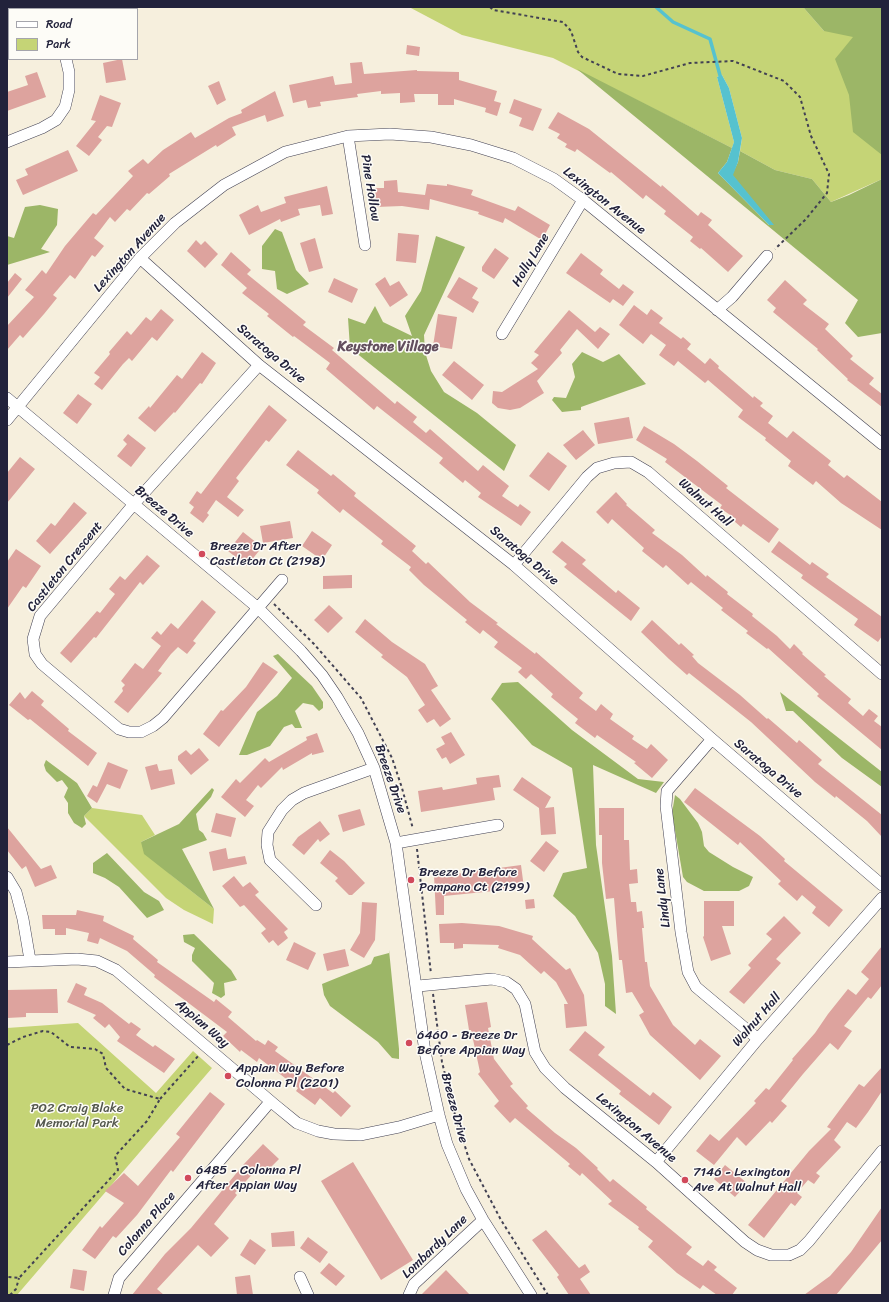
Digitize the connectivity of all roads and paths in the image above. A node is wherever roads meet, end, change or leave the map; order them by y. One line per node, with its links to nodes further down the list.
1 (490, 7): 7 (path)
2 (66, 60): 4 (street)
3 (348, 136): 5 (street, Lexington Avenue); 6 (street, Pine Hollow); 8 (street, Lexington Avenue)
4 (7, 142)
5 (583, 200): 9 (street, Lexington Avenue); 10 (street, Holly Lane)
6 (365, 244)
7 (767, 256): 9 (street)
8 (140, 258): 11 (street, Saratoga Drive); 13 (street, Lexington Avenue)
9 (717, 310): 15 (street, Lexington Avenue)
10 (502, 334)
11 (259, 365): 16 (street, Castleton Crescent); 17 (street, Saratoga Drive)
12 (7, 398): 13 (street, Breeze Drive)
13 (18, 407): 14 (street, Lexington Avenue); 16 (street, Breeze Drive)
14 (7, 420)
15 (882, 444)
16 (133, 505): 19 (street, Breeze Drive); 19 (street, Castleton Crescent)
17 (514, 565): 20 (street, Walnut Hall); 21 (street, Saratoga Drive)
18 (282, 580): 19 (street, Castleton Crescent)
19 (258, 608): 22 (street, Breeze Drive)
20 (882, 674)
21 (712, 739): 26 (street, Saratoga Drive); 32 (street, Lindy Lane)
22 (374, 768): 24 (street, Breeze Drive); 28 (street)
23 (498, 825): 24 (street)
24 (396, 843): 31 (street, Breeze Drive)
25 (7, 877): 29 (street)
26 (882, 885)
27 (882, 898): 32 (street, Walnut Hall)
28 (316, 905)
29 (30, 960): 30 (street, Appian Way); 34 (street, Appian Way)
30 (7, 962)
31 (418, 986): 37 (street, Breeze Drive); 39 (street, Lexington Avenue)
32 (758, 1039): 39 (street, Walnut Hall)
33 (7, 1045): 35 (path)
34 (207, 1046): 35 (path); 36 (street, Appian Way)
35 (160, 1099): 43 (path)
36 (270, 1102): 37 (street, Appian Way); 45 (street, Colonna Place)
37 (438, 1115): 40 (street, Breeze Drive)
38 (882, 1151): 39 (street, Lexington Avenue)
39 (656, 1162)
40 (483, 1220): 47 (street, Lombardy Lane); 48 (street, Breeze Drive)
41 (300, 1277): 46 (street)
42 (7, 1278): 43 (path)
43 (19, 1278): 44 (path)
44 (10, 1295)
45 (114, 1295)
46 (308, 1295)
47 (409, 1295)
48 (531, 1295)

